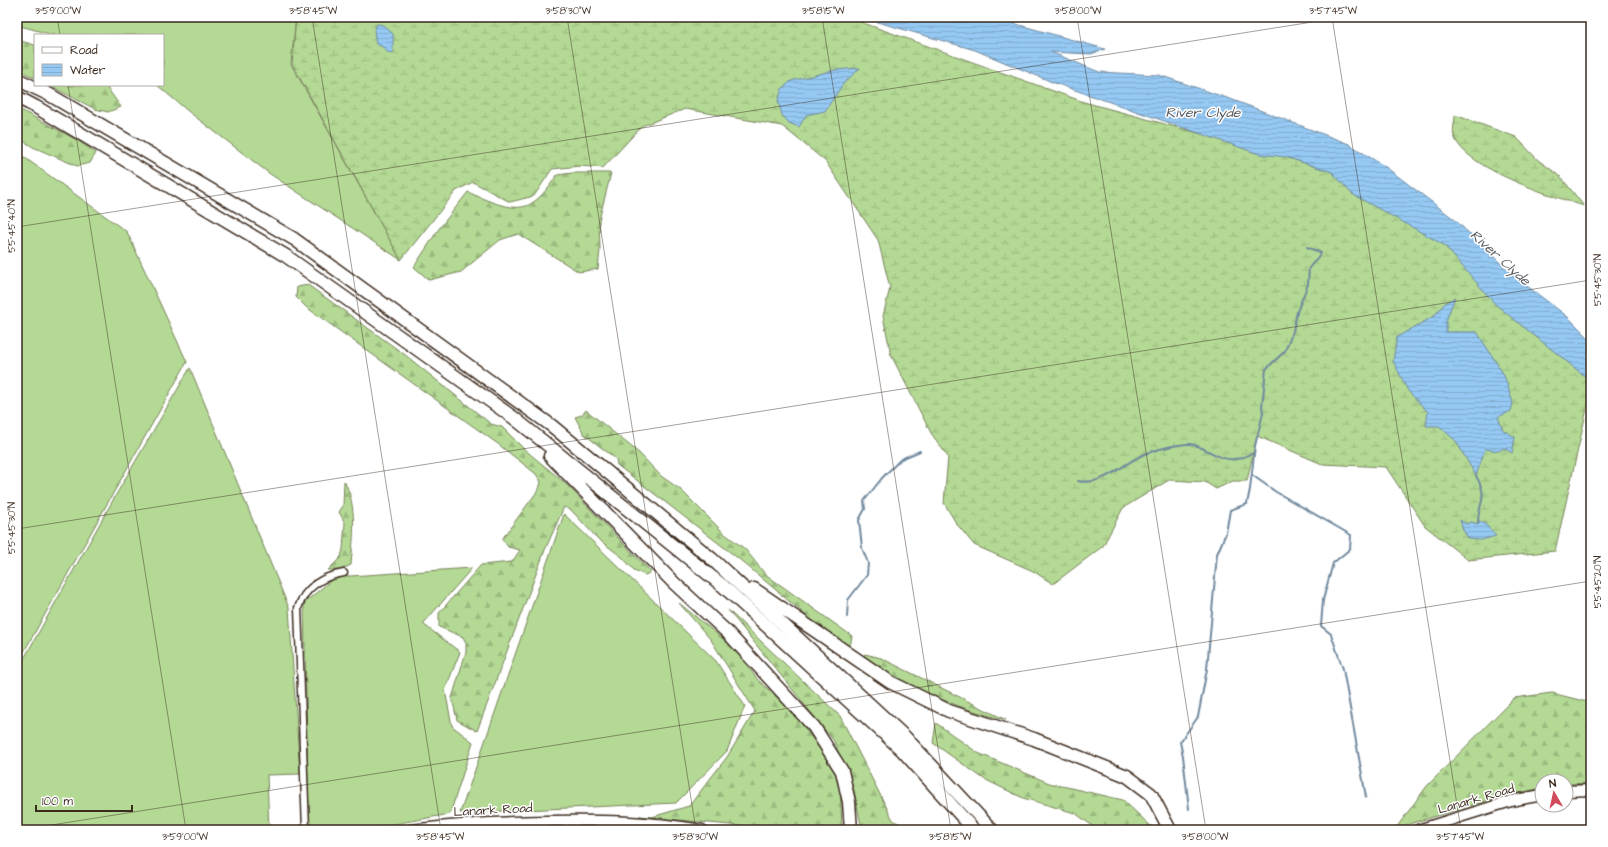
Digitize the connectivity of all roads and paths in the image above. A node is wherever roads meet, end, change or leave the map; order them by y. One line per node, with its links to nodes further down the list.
1 (17, 79): 4 (highway)
2 (17, 97): 3 (highway)
3 (514, 418): 15 (highway); 16 (highway)
4 (712, 559): 17 (highway); 18 (highway)
5 (344, 573): 11 (street)
6 (1591, 790): 7 (main road)
7 (1574, 791)
8 (1534, 797): 19 (main road, Lanark Road)
9 (578, 820): 10 (main road, Lanark Road); 13 (main road, Lanark Road); 14 (main road, Lanark Road)
10 (496, 825): 12 (main road, Lanark Road)
11 (306, 830)
12 (411, 830)
13 (639, 830)
14 (702, 830)
15 (851, 830)
16 (974, 830)
17 (992, 830)
18 (1170, 830)
19 (1418, 830)

